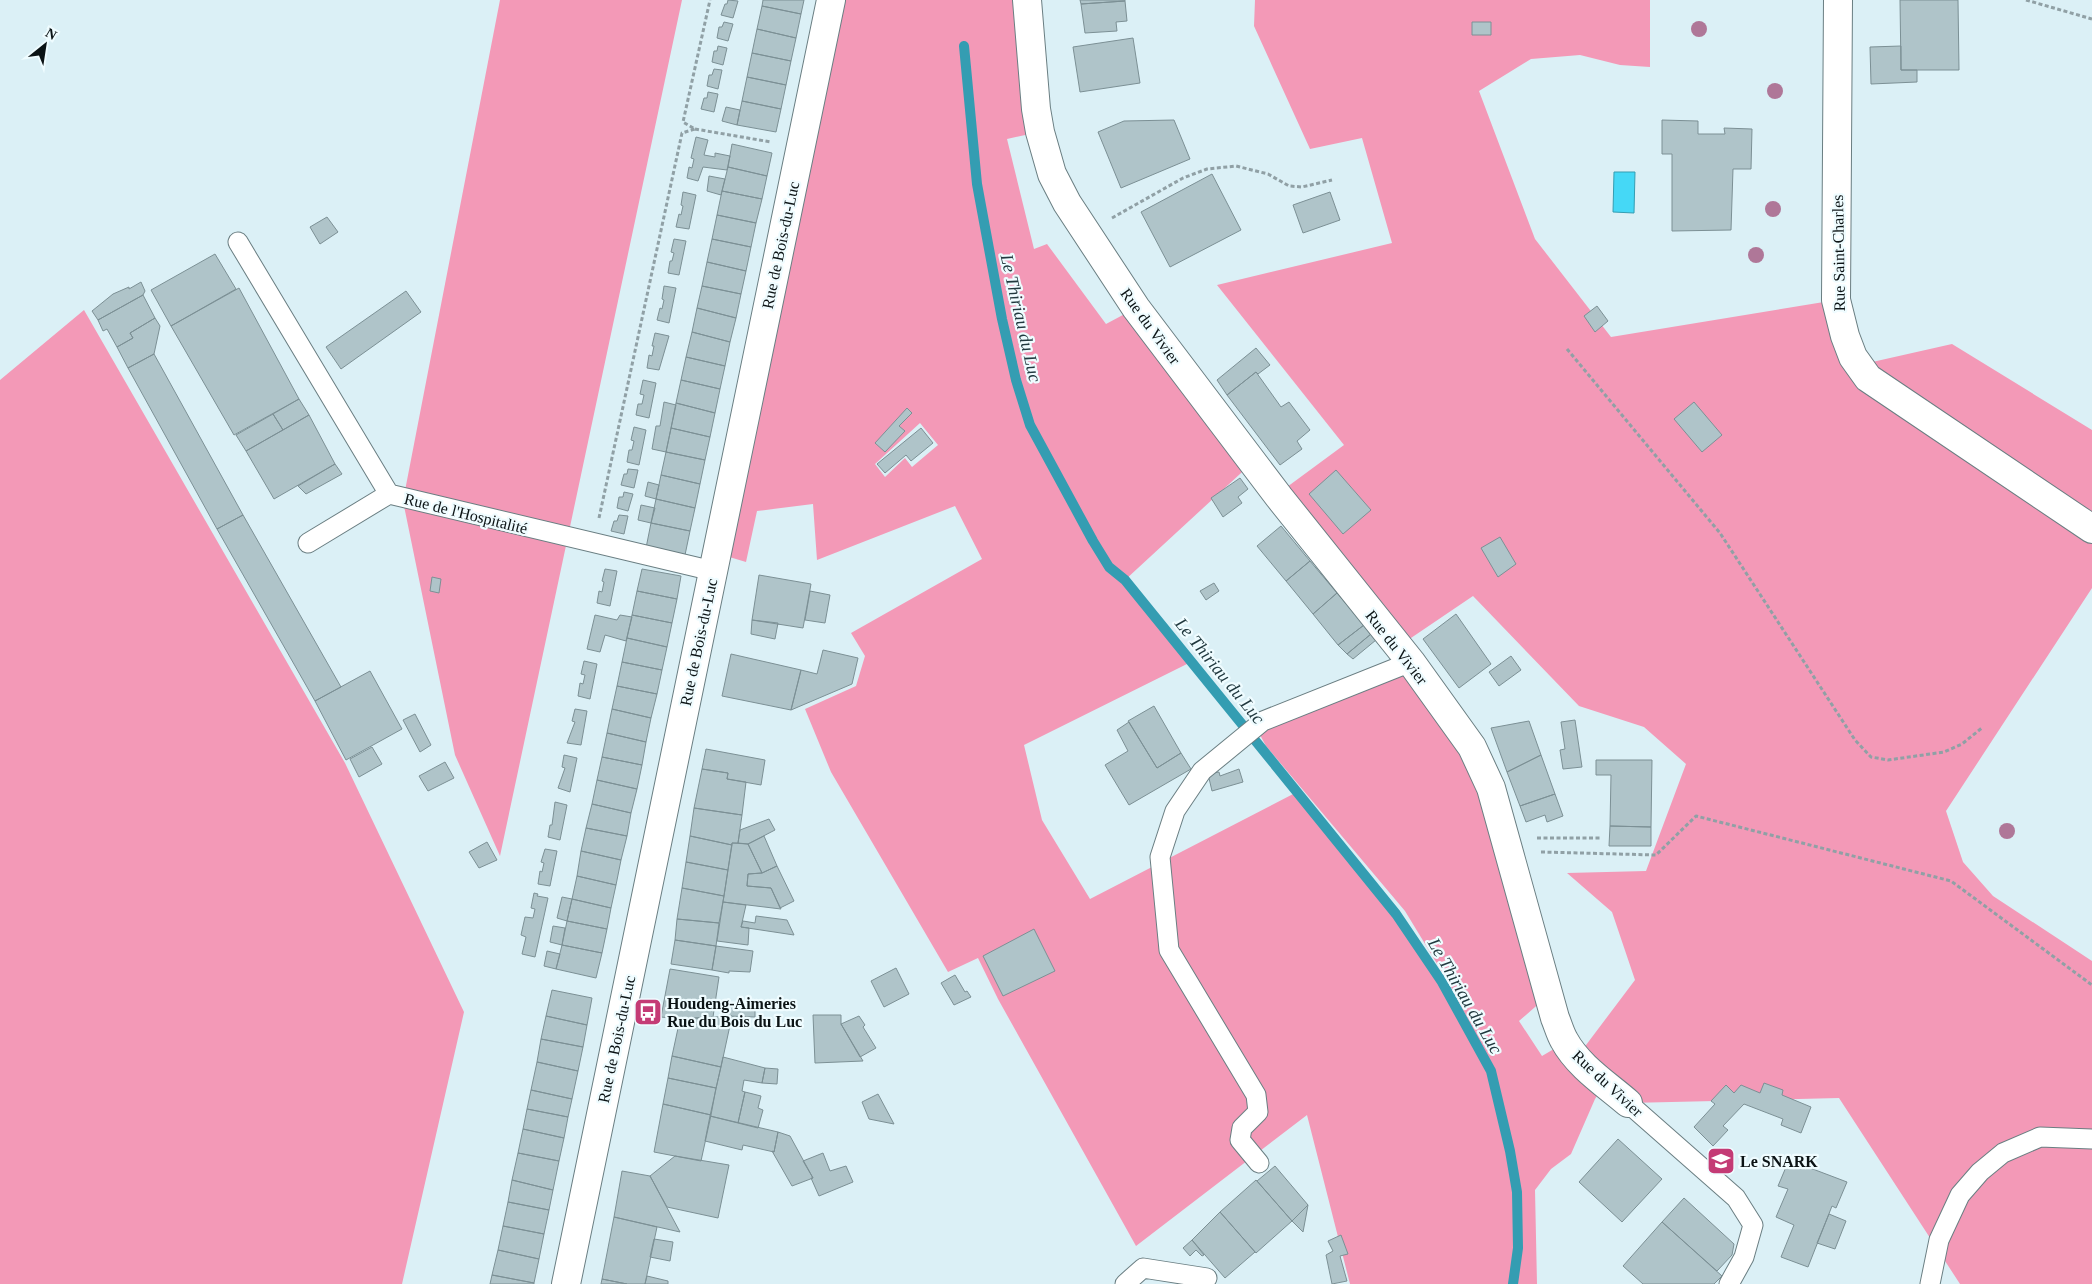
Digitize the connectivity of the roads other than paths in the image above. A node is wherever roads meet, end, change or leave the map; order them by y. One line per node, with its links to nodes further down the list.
1 (831, 0): 8 (street, Rue de Bois-du-Luc)
2 (1027, 0): 9 (street, Rue du Vivier)
3 (1838, 0): 6 (street, Rue Saint-Charles)
4 (238, 242): 5 (lane, Rue de l'Hospitalité)
5 (389, 494): 7 (lane); 8 (lane, Rue de l'Hospitalité)
6 (2092, 529)
7 (308, 542)
8 (713, 571): 14 (street, Rue de Bois-du-Luc)
9 (1411, 662): 10 (street, Rue du Vivier); 12 (lane)
10 (1628, 1102): 16 (lane, Rue du Vivier)
11 (2092, 1139): 17 (lane)
12 (1259, 1163)
13 (1207, 1278): 15 (lane)
14 (566, 1284)
15 (1125, 1284)
16 (1729, 1284)
17 (1930, 1284)

